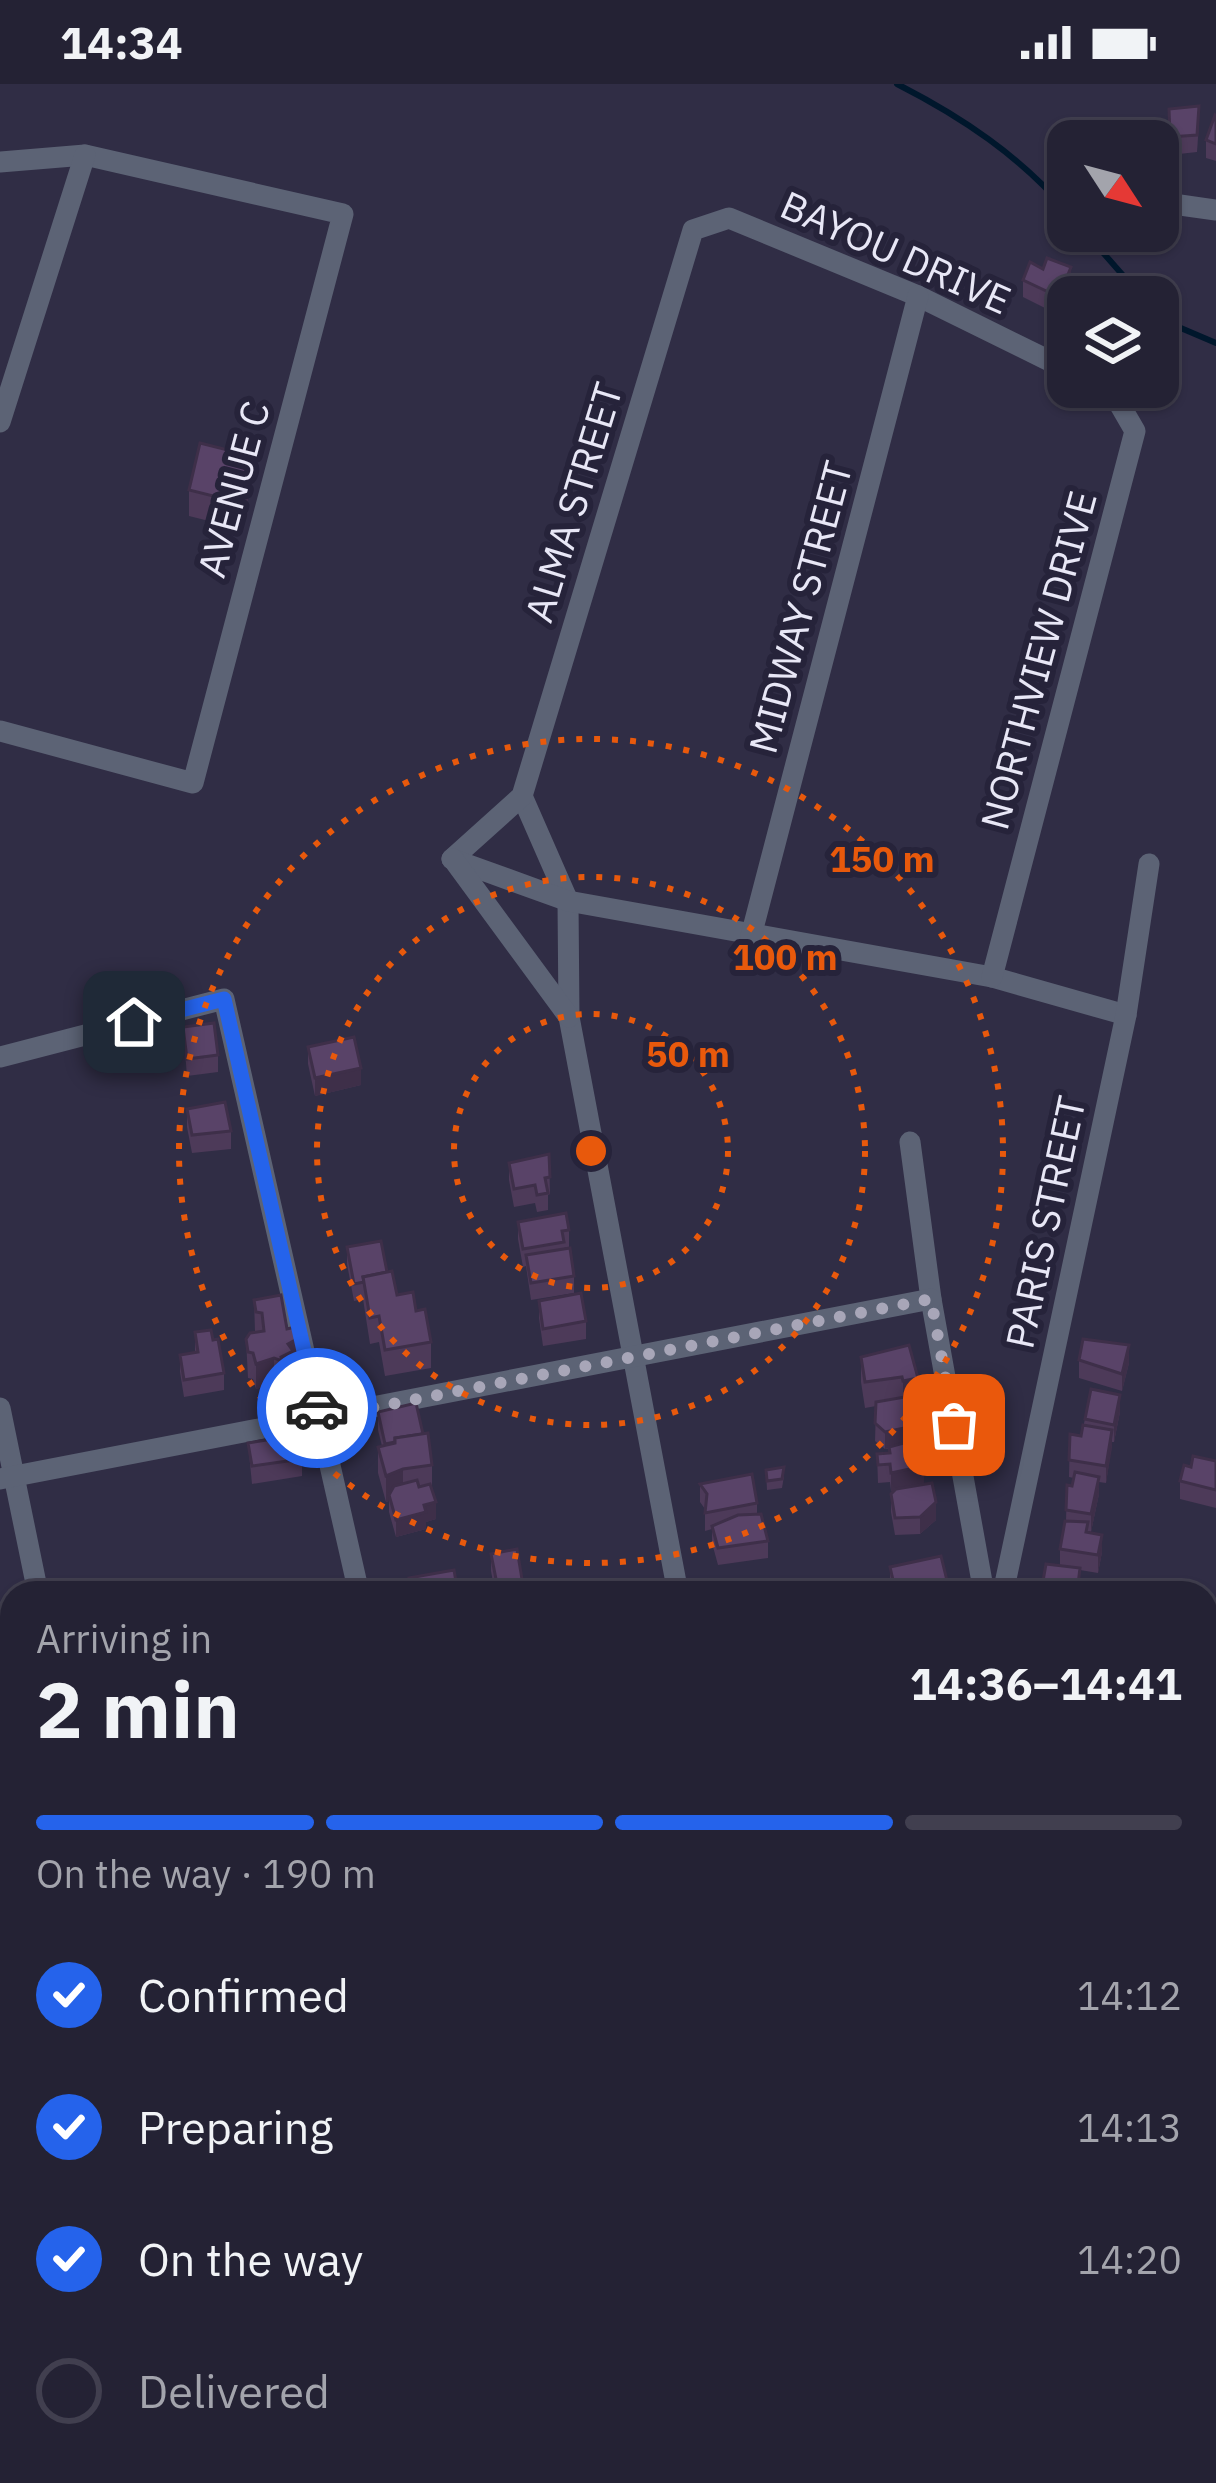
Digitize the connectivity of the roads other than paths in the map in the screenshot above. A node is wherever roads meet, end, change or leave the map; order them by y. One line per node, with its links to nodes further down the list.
1 (85, 155): 2 (street); 9 (street); 10 (street, AVENUE C)
2 (0, 162)
3 (1179, 206): 4 (street)
4 (1216, 210)
5 (693, 230): 6 (street, BAYOU DRIVE); 11 (street, ALMA STREET)
6 (918, 296): 7 (street, BAYOU DRIVE); 15 (street, MIDWAY STREET)
7 (1047, 360)
8 (1122, 408): 16 (street, NORTHVIEW DRIVE)
9 (0, 422)
10 (0, 731)
11 (522, 796): 12 (street); 14 (street)
12 (452, 859): 14 (street); 18 (street)
13 (1149, 864): 17 (street, PARIS STREET)
14 (568, 901): 15 (street); 18 (street)
15 (751, 937): 16 (street)
16 (992, 976): 17 (street)
17 (1126, 1015): 30 (street, PARIS STREET)
18 (569, 1017): 22 (street)
19 (0, 1058): 24 (street)
20 (910, 1142): 21 (street)
21 (931, 1299): 22 (street); 29 (street)
22 (635, 1359): 24 (street); 28 (street)
23 (0, 1408): 25 (street)
24 (320, 1418): 25 (street); 27 (street)
25 (7, 1478): 26 (street)
26 (35, 1581)
27 (356, 1581)
28 (676, 1581)
29 (983, 1581)
30 (1006, 1581)

